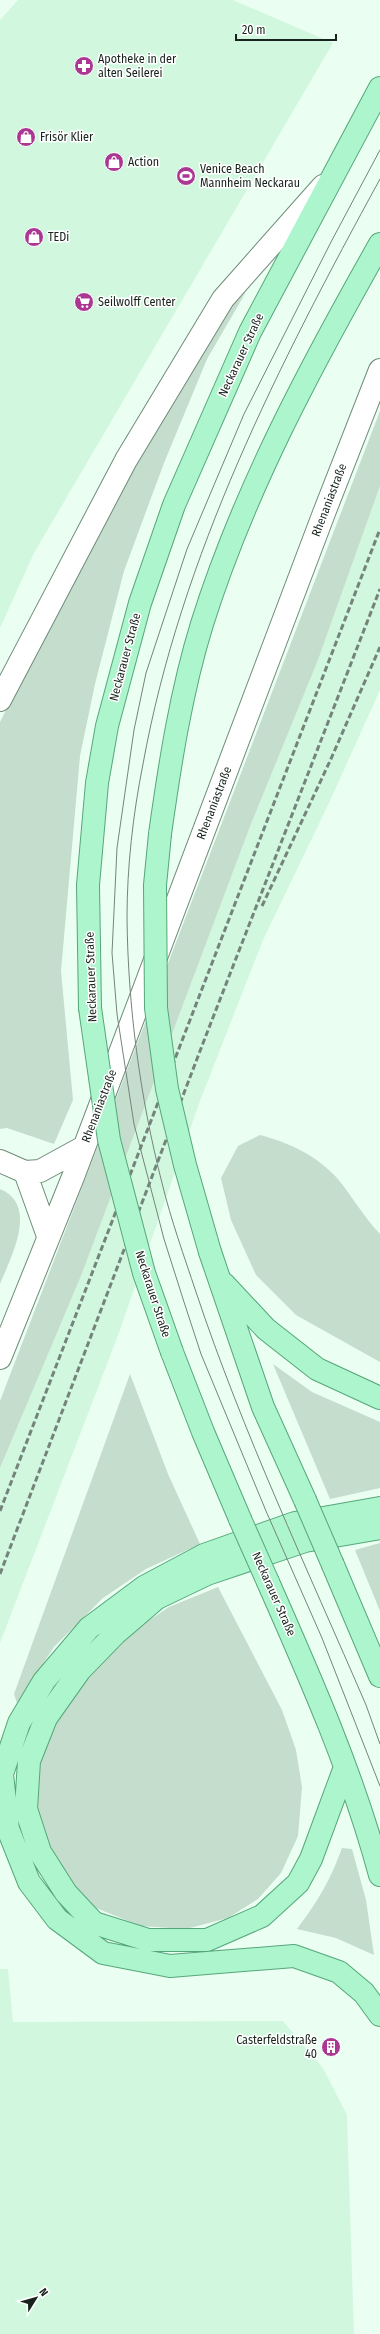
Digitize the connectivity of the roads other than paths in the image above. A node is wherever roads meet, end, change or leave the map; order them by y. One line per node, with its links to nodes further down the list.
1 (380, 88): 2 (main road, Neckarauer Straße)
2 (339, 168): 5 (street); 16 (main road, Neckarauer Straße, bridge)
3 (380, 244): 10 (main road, bridge)
4 (380, 370): 6 (street, Rhenaniastraße)
5 (0, 700)
6 (84, 1147): 8 (street); 9 (street, Rhenaniastraße)
7 (0, 1161): 8 (street)
8 (25, 1172): 9 (street)
9 (48, 1236): 11 (street, Rhenaniastraße)
10 (218, 1278): 12 (main road); 15 (main road, bridge)
11 (0, 1358)
12 (380, 1398)
13 (380, 1508): 18 (main road)
14 (380, 1528): 16 (main road)
15 (380, 1676)
16 (345, 1767): 17 (main road, Neckarauer Straße)
17 (380, 1876)
18 (380, 2015)

